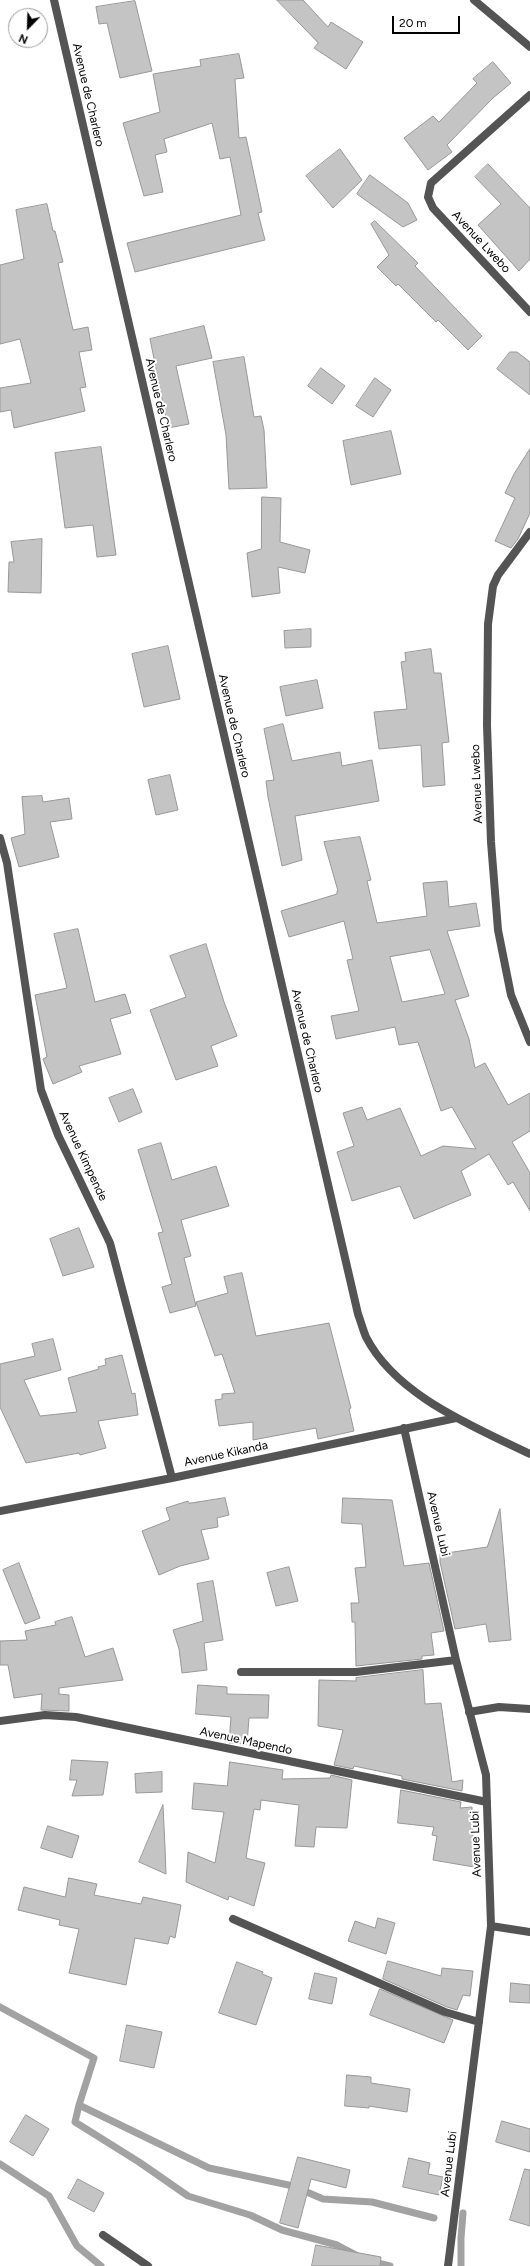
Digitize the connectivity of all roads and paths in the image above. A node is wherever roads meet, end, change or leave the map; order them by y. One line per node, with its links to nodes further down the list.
1 (54, 0): 9 (street, Avenue de Charlero)
2 (474, 0): 3 (street)
3 (530, 47)
4 (530, 95): 5 (street, Avenue Lwebo)
5 (530, 312)
6 (530, 532): 8 (street, Avenue Lwebo)
7 (0, 838): 12 (street, Avenue Kimpende)
8 (530, 1042)
9 (456, 1418): 10 (street, Avenue Kikanda); 11 (street, Avenue de Charlero)
10 (404, 1428): 12 (street, Avenue Kikanda); 14 (street, Avenue Lubi)
11 (530, 1454)
12 (172, 1478): 13 (street, Avenue Kikanda)
13 (0, 1511)
14 (456, 1660): 15 (street); 17 (street, Avenue Lubi)
15 (241, 1672)
16 (530, 1709): 17 (street)
17 (469, 1712): 19 (street, Avenue Lubi)
18 (0, 1721): 19 (street, Avenue Mapendo)
19 (487, 1802): 21 (street, Avenue Lubi)
20 (233, 1919): 23 (street)
21 (491, 1926): 22 (street); 23 (street, Avenue Lubi)
22 (530, 1932)
23 (480, 2022): 26 (street, Avenue Lubi)
24 (102, 2235): 25 (street)
25 (148, 2266)
26 (448, 2266)

